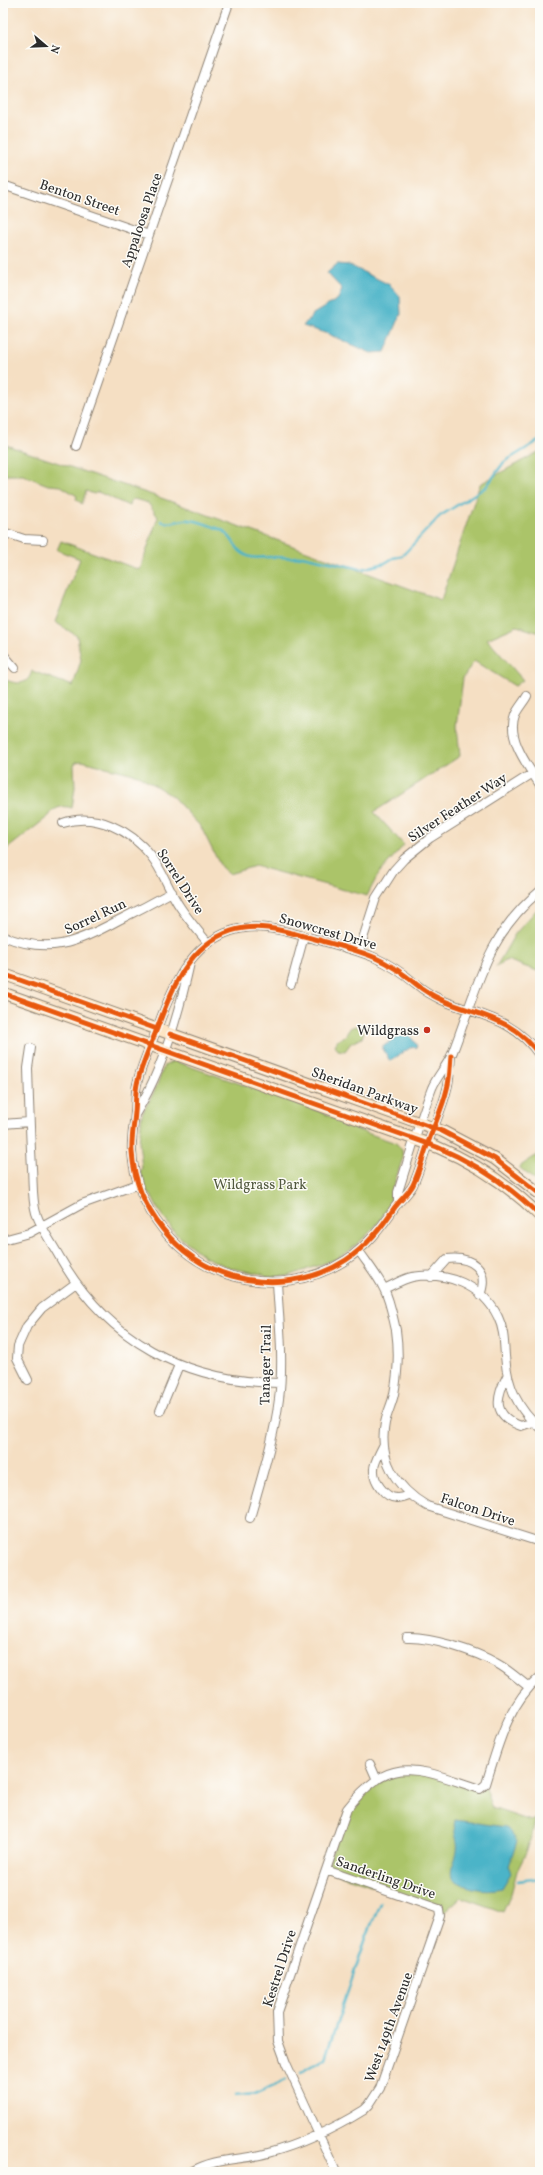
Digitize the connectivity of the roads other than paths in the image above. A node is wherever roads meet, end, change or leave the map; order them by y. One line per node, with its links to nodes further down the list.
1 (229, 3): 3 (street, Appaloosa Place)
2 (3, 185): 3 (street, Benton Street)
3 (149, 235): 4 (street, Appaloosa Place)
4 (76, 446)
5 (3, 532): 6 (street)
6 (43, 540)
7 (3, 654): 8 (street)
8 (15, 668)
9 (528, 696): 10 (street)
10 (532, 773): 11 (street); 18 (street, Silver Feather Way)
11 (540, 785)
12 (63, 823): 14 (street, Sorrel Drive)
13 (540, 891): 23 (street)
14 (172, 892): 15 (street, Sorrel Run); 17 (street, Sorrel Drive)
15 (3, 936)
16 (304, 936): 17 (street, Snowcrest Drive); 18 (street, Snowcrest Drive); 21 (street)
17 (208, 943): 19 (street, Snowcrest Drive)
18 (359, 951): 23 (street, Snowcrest Drive)
19 (191, 960): 24 (street, Snowcrest Drive); 25 (street)
20 (3, 974): 24 (main road, Sheridan Parkway)
21 (291, 984)
22 (3, 993): 26 (main road, Sheridan Parkway)
23 (468, 1009): 29 (street); 30 (street, Snowcrest Drive)
24 (157, 1029): 25 (main road, Sheridan Parkway); 26 (street, Snowcrest Drive)
25 (170, 1034): 28 (street); 33 (main road, Sheridan Parkway)
26 (151, 1045): 28 (main road, Sheridan Parkway); 31 (street, Snowcrest Drive)
27 (31, 1048): 32 (street)
28 (164, 1050): 31 (street); 36 (main road, Sheridan Parkway)
29 (451, 1056): 33 (street); 35 (street, Snowcrest Drive)
30 (540, 1056)
31 (135, 1114): 38 (street, Snowcrest Drive)
32 (30, 1122): 34 (street); 42 (street)
33 (421, 1123): 35 (main road, Sheridan Parkway); 36 (street)
34 (3, 1124)
35 (433, 1127): 37 (street, Snowcrest Drive); 39 (main road, Sheridan Parkway)
36 (416, 1138): 37 (main road, Sheridan Parkway); 40 (street)
37 (428, 1143): 40 (street, Snowcrest Drive); 41 (main road, Sheridan Parkway)
38 (138, 1184): 42 (street); 46 (street, Snowcrest Drive)
39 (540, 1194)
40 (398, 1204): 44 (street, Snowcrest Drive)
41 (540, 1216)
42 (42, 1226): 43 (street); 47 (street)
43 (3, 1240)
44 (359, 1251): 46 (street, Snowcrest Drive); 48 (street, Falcon Drive)
45 (431, 1277): 48 (street); 49 (street); 49 (street)
46 (277, 1282): 53 (street, Tanager Trail)
47 (76, 1283): 50 (street); 52 (street)
48 (384, 1289): 56 (street, Falcon Drive)
49 (480, 1295): 51 (street)
50 (179, 1365): 53 (street); 54 (street)
51 (507, 1376): 55 (street); 55 (street)
52 (28, 1380)
53 (280, 1383): 58 (street, Tanager Trail)
54 (160, 1411)
55 (537, 1425)
56 (383, 1446): 57 (street, Falcon Drive); 57 (street, Falcon Drive)
57 (410, 1495): 59 (street, Falcon Drive)
58 (250, 1518)
59 (540, 1542)
60 (407, 1638): 62 (street)
61 (540, 1677): 62 (street, Kestrel Drive)
62 (528, 1687): 64 (street, Kestrel Drive)
63 (370, 1764): 64 (street)
64 (377, 1780): 65 (street, Kestrel Drive)
65 (326, 1870): 66 (street, Sanderling Drive); 67 (street, Kestrel Drive)
66 (439, 1908): 67 (street, West 149th Avenue)
67 (319, 2133): 68 (street, West 149th Avenue); 69 (street, Kestrel Drive)
68 (191, 2172)
69 (336, 2172)

